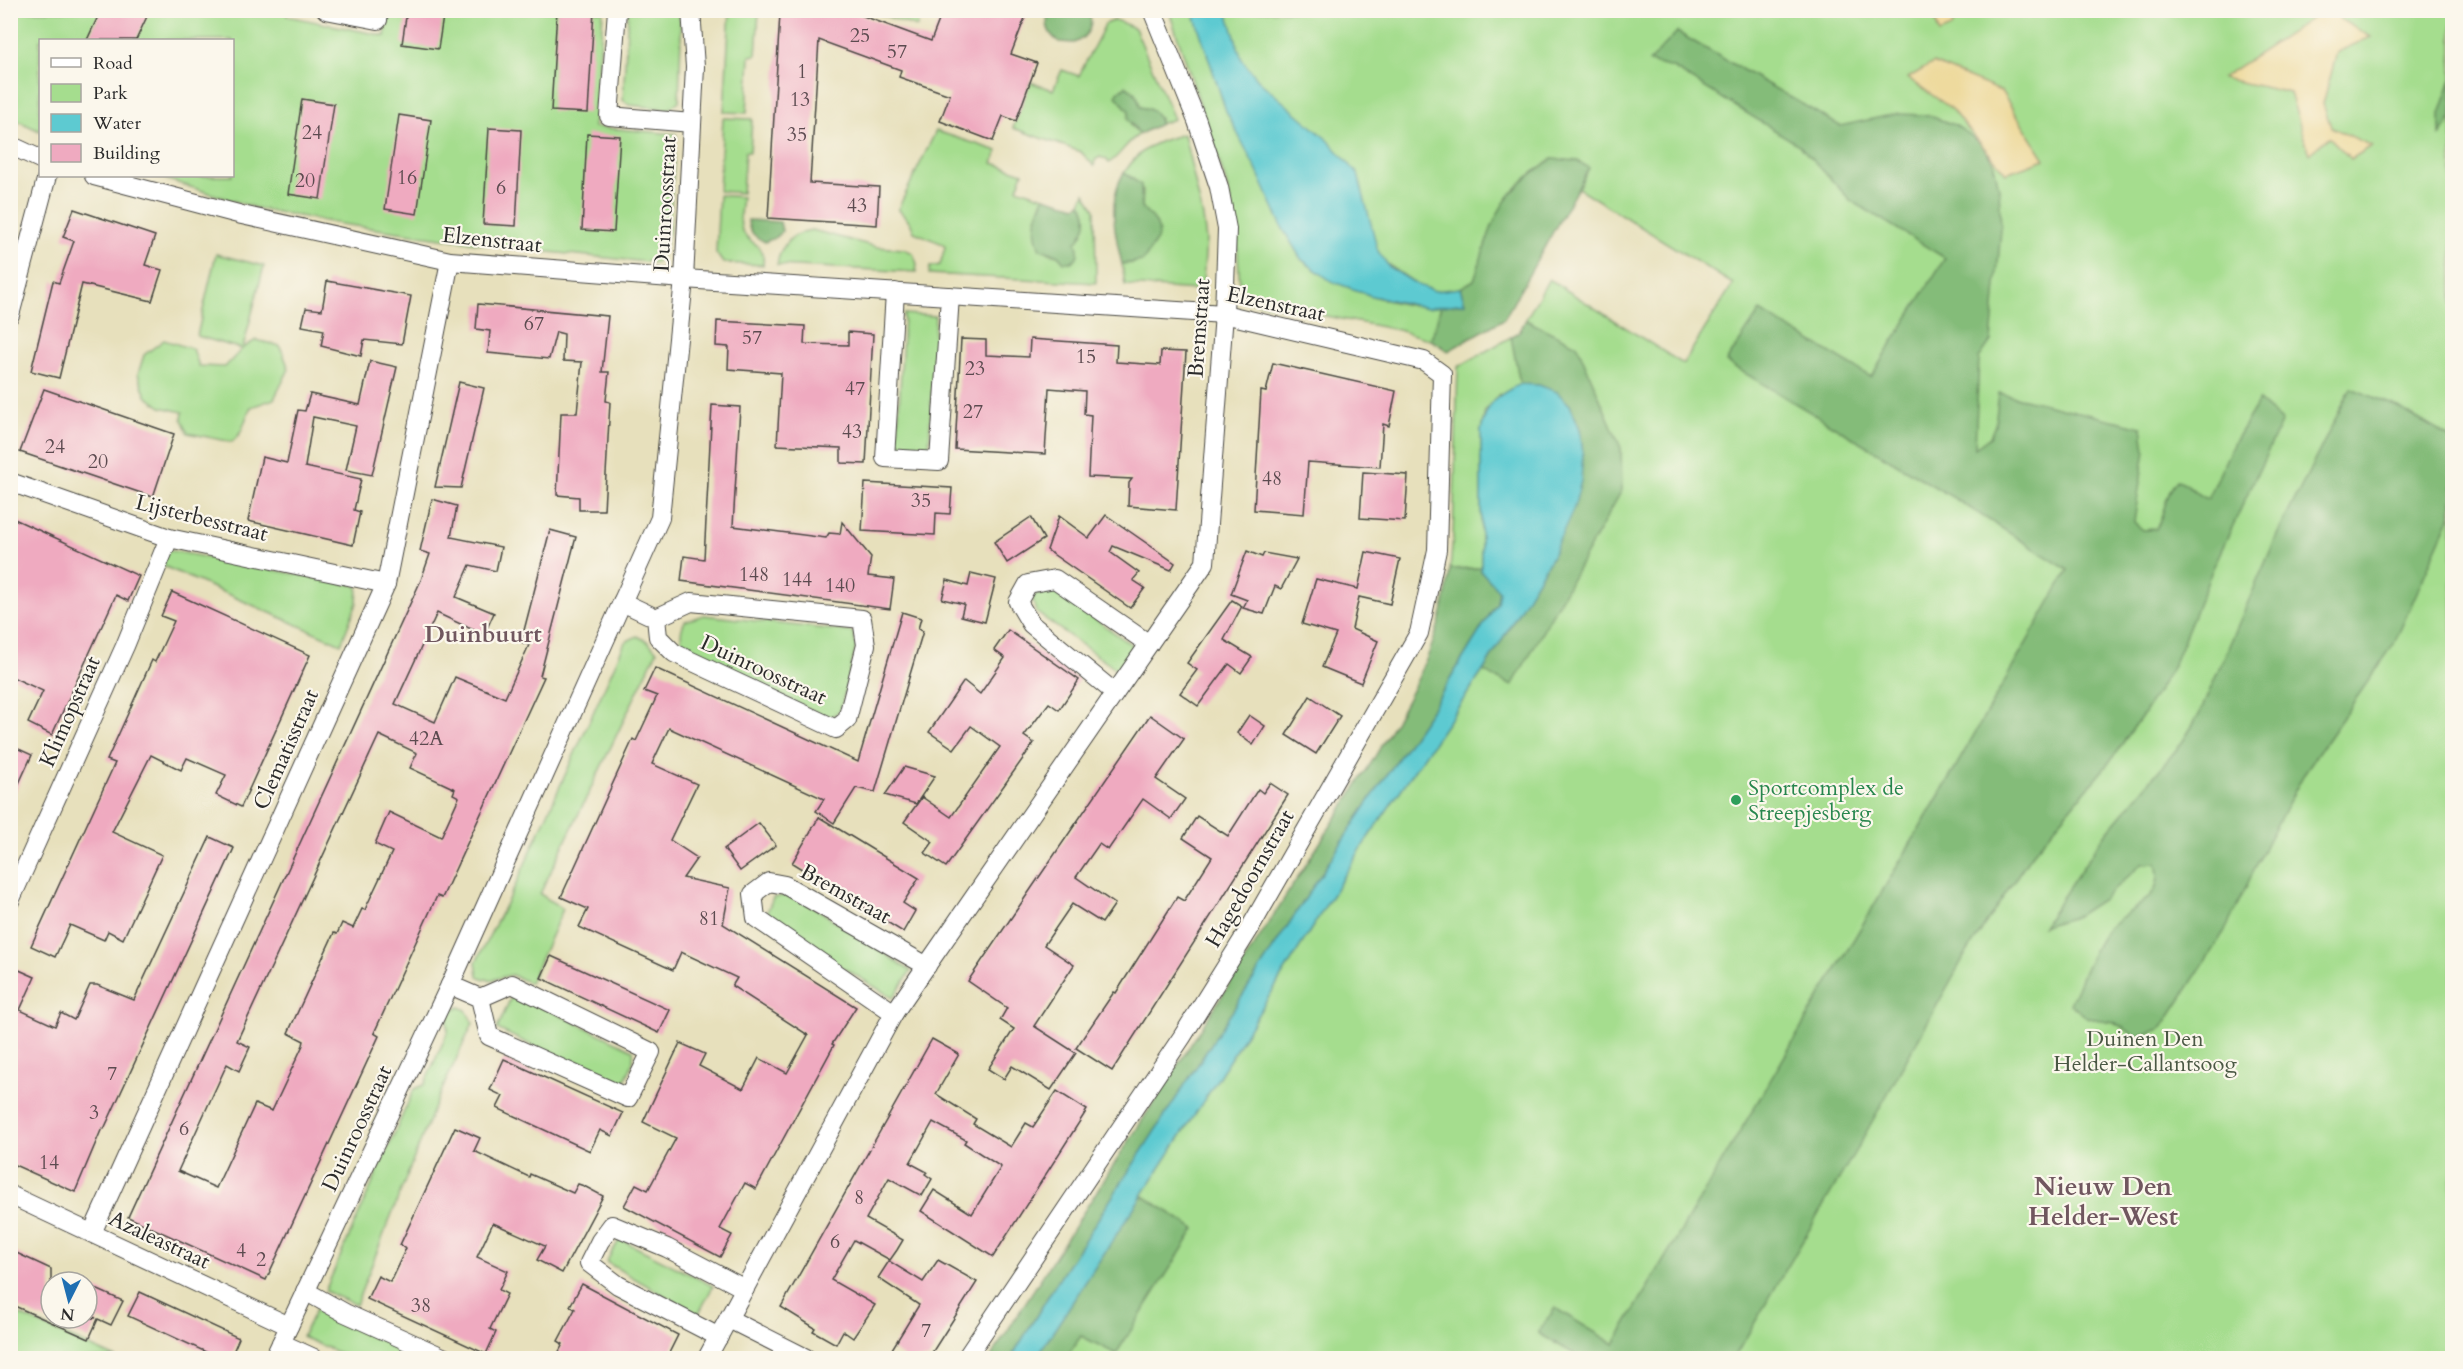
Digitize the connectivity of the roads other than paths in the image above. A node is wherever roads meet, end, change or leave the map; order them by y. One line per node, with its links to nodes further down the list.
1 (326, 10): 2 (street)
2 (380, 10)
3 (617, 10): 6 (street, Duinroosstraat)
4 (691, 10): 6 (street, Duinroosstraat)
5 (1152, 10): 15 (street, Bremstraat)
6 (692, 123): 12 (street, Duinroosstraat)
7 (10, 145): 8 (street)
8 (39, 159)
9 (47, 177): 16 (street)
10 (98, 177): 11 (street, Elzenstraat)
11 (450, 261): 12 (street, Elzenstraat); 20 (street, Clematisstraat)
12 (684, 279): 13 (street, Elzenstraat); 21 (street, Duinroosstraat)
13 (896, 292): 14 (street, Elzenstraat); 14 (street)
14 (950, 296): 15 (street, Elzenstraat)
15 (1224, 314): 17 (street, Elzenstraat); 23 (street, Bremstraat)
16 (10, 315)
17 (1442, 374): 41 (street, Hagedoornstraat)
18 (10, 482): 19 (street, Lijsterbesstraat)
19 (169, 538): 20 (street, Lijsterbesstraat); 25 (street, Klimopstraat)
20 (386, 584): 31 (street, Clematisstraat)
21 (622, 602): 22 (street); 27 (street, Duinroosstraat)
22 (656, 618): 22 (street, Duinroosstraat)
23 (1149, 644): 24 (street, Bremstraat); 24 (street)
24 (1115, 693): 26 (street, Bremstraat)
25 (10, 901)
26 (927, 966): 29 (street, Bremstraat); 29 (street, Bremstraat)
27 (450, 985): 28 (street); 33 (street, Duinroosstraat)
28 (480, 998): 28 (street)
29 (894, 1013): 32 (street, Bremstraat)
30 (10, 1195): 31 (street, Azaleastraat)
31 (92, 1233): 36 (street, Azaleastraat)
32 (745, 1289): 34 (street, Bremstraat); 35 (street)
33 (305, 1291): 36 (street, Duinroosstraat); 38 (street)
34 (729, 1318): 35 (street, Bremstraat); 40 (street)
35 (719, 1337): 39 (street, Bremstraat)
36 (281, 1342): 37 (street)
37 (314, 1359)
38 (445, 1359)
39 (707, 1359)
40 (806, 1359)
41 (966, 1359)

